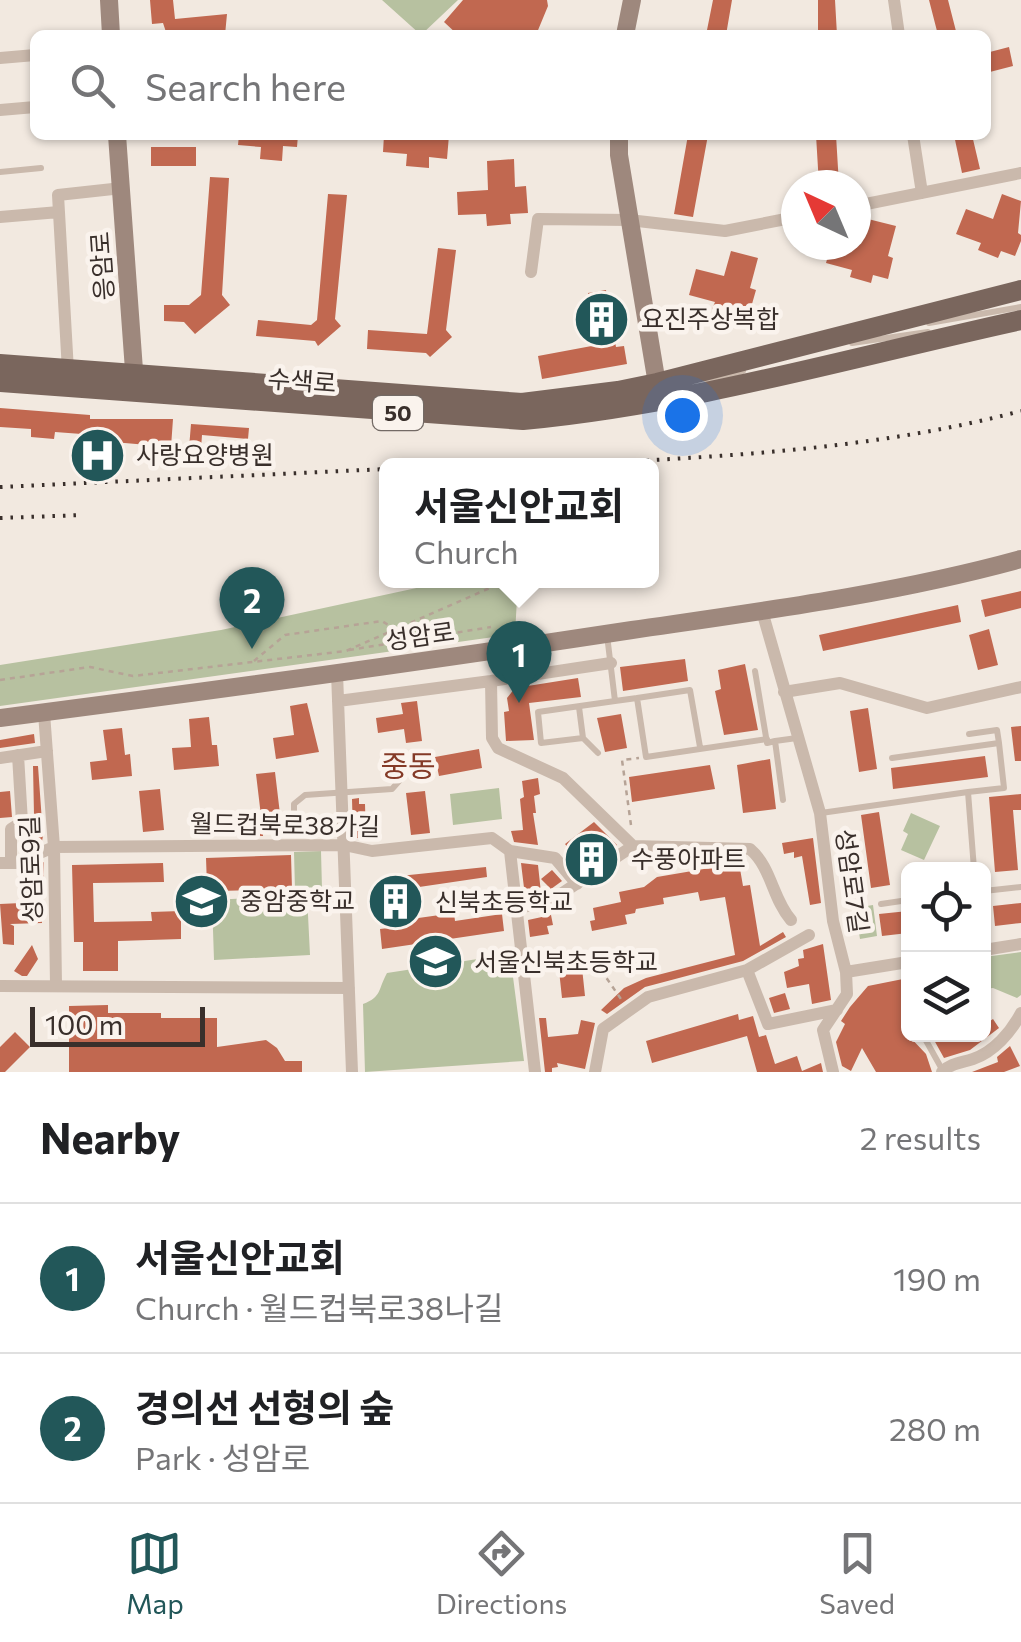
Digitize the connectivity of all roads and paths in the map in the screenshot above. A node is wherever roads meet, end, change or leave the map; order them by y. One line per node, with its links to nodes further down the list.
1 (109, 0): 4 (main road)
2 (632, 0): 5 (main road)
3 (894, 0): 6 (street)
4 (112, 30)
5 (626, 30)
6 (898, 30)
7 (30, 56): 8 (street)
8 (0, 58)
9 (30, 107): 10 (street)
10 (0, 110)
11 (117, 140): 17 (main road, 응암로)
12 (620, 140): 22 (main road)
13 (915, 140): 18 (street)
14 (41, 168): 15 (lane)
15 (0, 172)
16 (1021, 173): 18 (street)
17 (122, 188): 20 (street); 32 (main road, 응암로)
18 (922, 193): 19 (street)
19 (871, 203)
20 (59, 212): 21 (street); 30 (street)
21 (0, 217)
22 (629, 220): 23 (street); 24 (street); 33 (main road)
23 (781, 221)
24 (531, 272)
25 (1021, 290): 27 (main road, 수색로 / 50)
26 (1021, 307): 27 (lane)
27 (902, 320): 33 (main road, 수색로 / 50)
28 (1021, 320): 33 (main road, 수색로 / 50)
29 (5, 366): 30 (main road, 수색로 / 50)
30 (68, 371): 32 (main road, 수색로 / 50)
31 (0, 382): 32 (main road, 수색로 / 50)
32 (134, 384): 33 (main road, 수색로 / 50)
33 (658, 392)
34 (1021, 559): 36 (main road, 성암로)
35 (490, 588): 38 (path)
36 (762, 611): 39 (main road, 성암로); 48 (street, 성암로7길)
37 (491, 627): 40 (path)
38 (394, 629): 40 (path); 41 (path)
39 (607, 634): 42 (lane); 43 (main road, 성암로)
40 (346, 651): 41 (path)
41 (252, 662): 45 (path)
42 (610, 664): 46 (street); 51 (lane)
43 (337, 672): 50 (street); 53 (main road, 성암로)
44 (755, 672): 58 (lane)
45 (0, 680)
46 (492, 681): 50 (street); 76 (street)
47 (1021, 687): 48 (street)
48 (784, 692): 57 (street, 성암로7길)
49 (637, 698): 51 (lane); 60 (lane); 64 (lane)
50 (338, 701): 68 (street)
51 (616, 701): 52 (lane)
52 (579, 707): 56 (lane); 56 (lane)
53 (44, 712): 54 (main road, 성암로); 61 (street, 성암로9길)
54 (0, 718)
55 (969, 734): 59 (lane)
56 (583, 738): 62 (lane)
57 (797, 738): 58 (lane); 71 (street, 성암로7길)
58 (771, 740): 60 (lane); 70 (lane)
59 (998, 743): 66 (lane); 69 (lane)
60 (700, 747): 64 (lane)
61 (47, 751): 63 (street); 75 (street, 성암로9길)
62 (598, 754)
63 (18, 755): 65 (street); 79 (street)
64 (646, 757): 73 (path)
65 (0, 758)
66 (892, 758)
67 (401, 769): 68 (lane)
68 (341, 792): 72 (lane); 74 (street)
69 (968, 792): 71 (lane); 78 (lane)
70 (783, 800)
71 (820, 813): 93 (street, 성암로7길)
72 (294, 817)
73 (630, 820)
74 (344, 845): 75 (street, 월드컵북로38가길); 77 (street, 월드컵북로38가길); 96 (street)
75 (54, 846): 79 (street); 94 (street, 성암로9길)
76 (634, 846): 80 (street); 86 (street)
77 (510, 852): 80 (street, 월드컵북로38가길); 85 (street)
78 (973, 862)
79 (6, 863)
80 (576, 884): 85 (street)
81 (1021, 887): 82 (lane)
82 (991, 890)
83 (901, 901): 84 (lane)
84 (881, 904)
85 (516, 908): 103 (street)
86 (791, 920)
87 (809, 935): 92 (street)
88 (1021, 944): 89 (street)
89 (991, 949)
90 (901, 963): 93 (street)
91 (601, 970): 97 (path)
92 (747, 970): 97 (street); 98 (street)
93 (846, 972): 98 (street, 성암로7길)
94 (56, 985): 95 (street); 96 (street)
95 (0, 986)
96 (349, 988): 102 (street)
97 (628, 1010): 104 (street)
98 (838, 1010): 105 (street, 성암로7길)
99 (1021, 1013): 101 (street)
100 (927, 1042): 106 (lane)
101 (980, 1056): 106 (street); 107 (lane)
102 (352, 1072)
103 (535, 1072)
104 (595, 1072)
105 (833, 1072)
106 (943, 1072)
107 (983, 1072)

